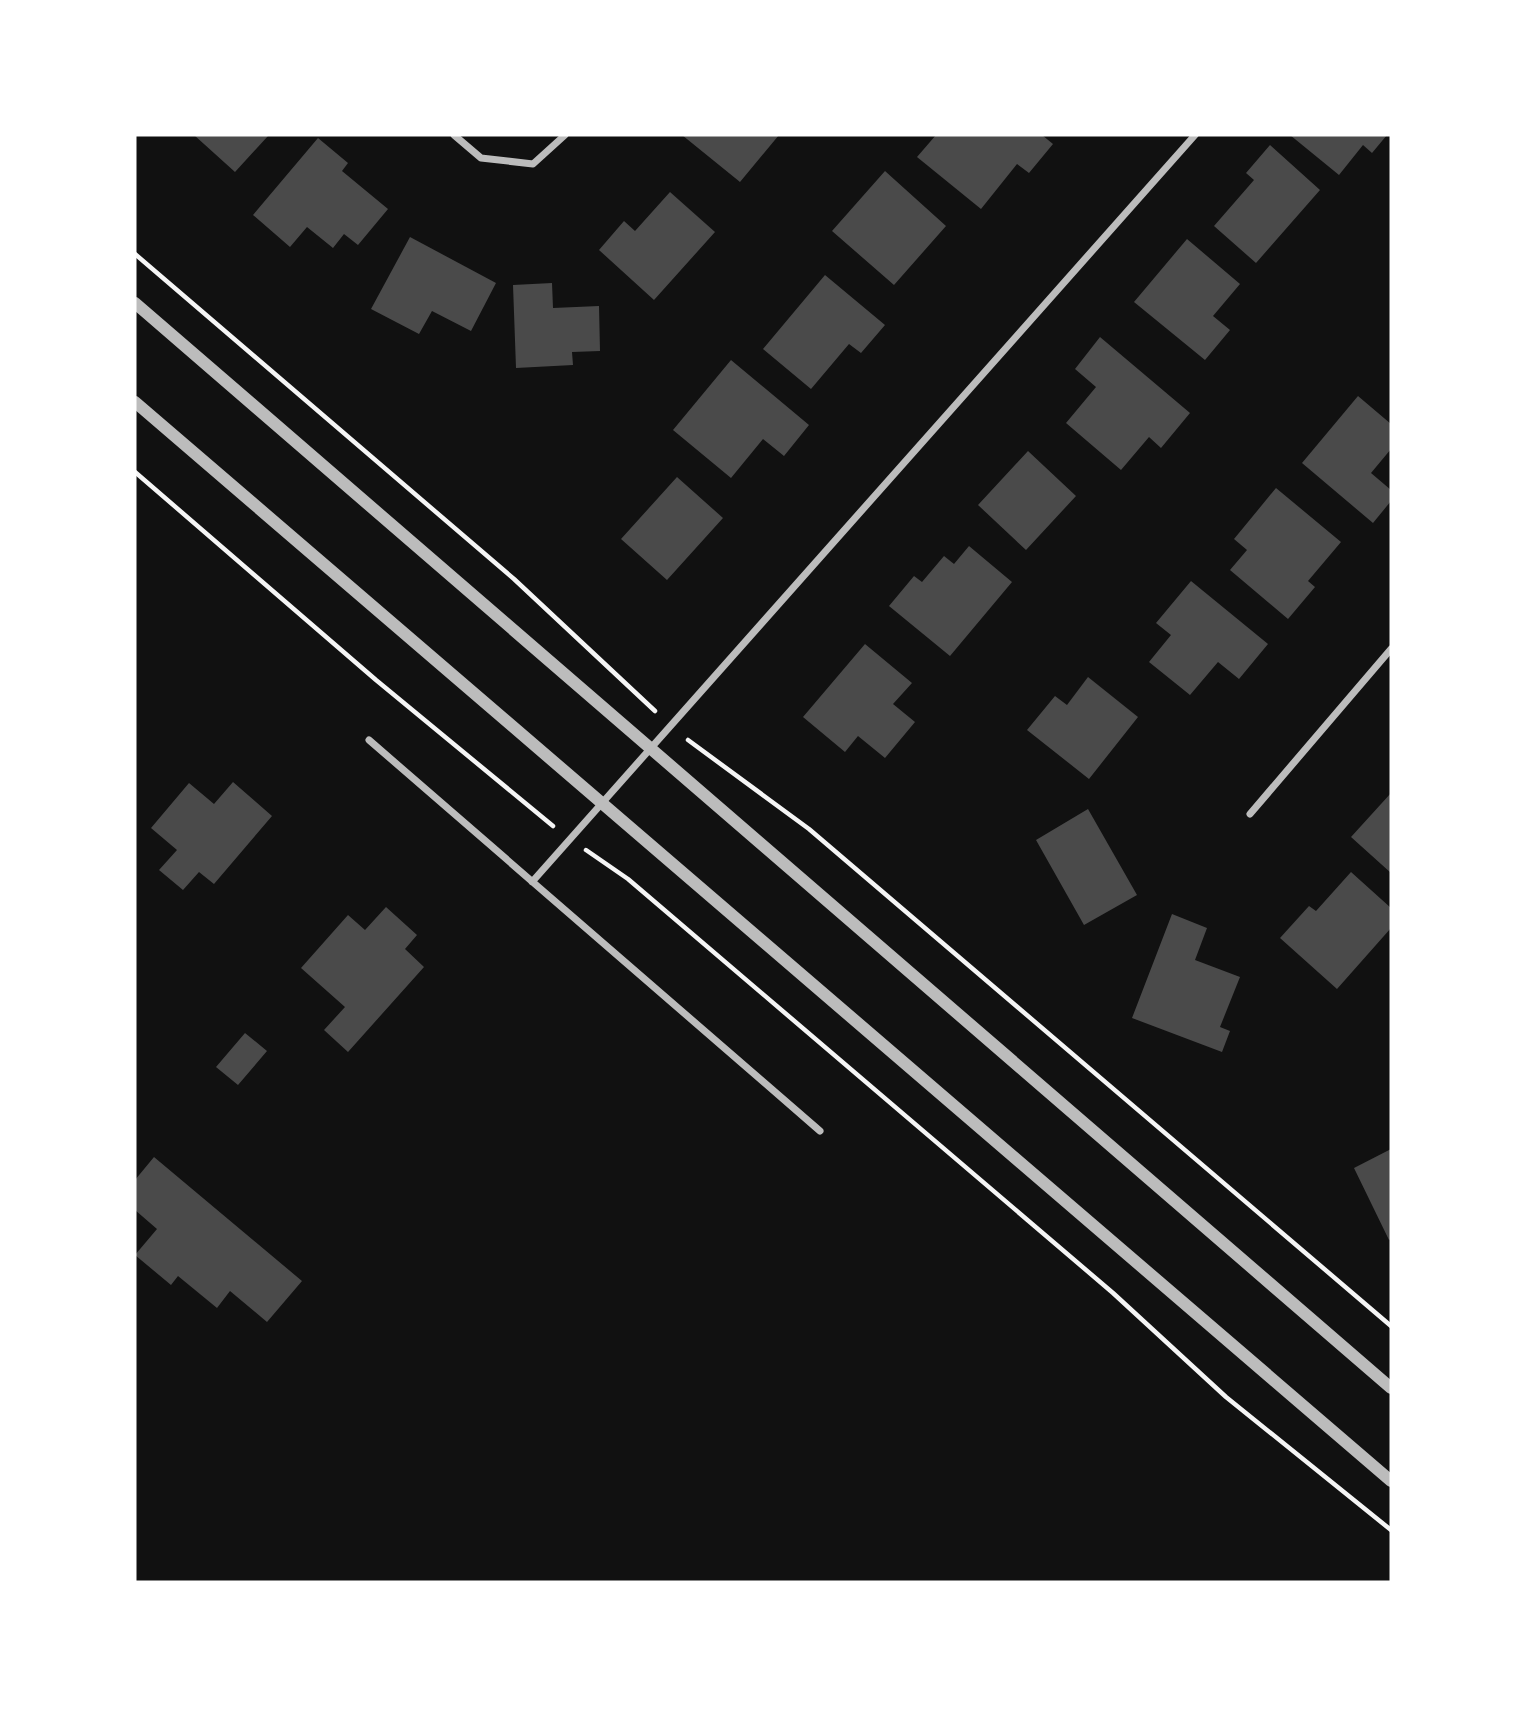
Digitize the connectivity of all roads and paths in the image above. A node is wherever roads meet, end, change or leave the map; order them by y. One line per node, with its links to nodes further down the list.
1 (454, 135): 2 (street)
2 (565, 135)
3 (1195, 135): 9 (street)
4 (135, 254): 9 (path)
5 (135, 303): 11 (street)
6 (135, 402): 12 (street)
7 (135, 472): 14 (path)
8 (1391, 649): 13 (street)
9 (670, 725): 11 (street); 17 (path)
10 (369, 740): 15 (street)
11 (650, 747): 12 (street); 18 (street)
12 (600, 804): 14 (street); 19 (street)
13 (1250, 814)
14 (569, 839): 15 (street); 20 (path)
15 (532, 882): 16 (street)
16 (820, 1131)
17 (1391, 1326)
18 (1391, 1388)
19 (1391, 1481)
20 (1391, 1530)

